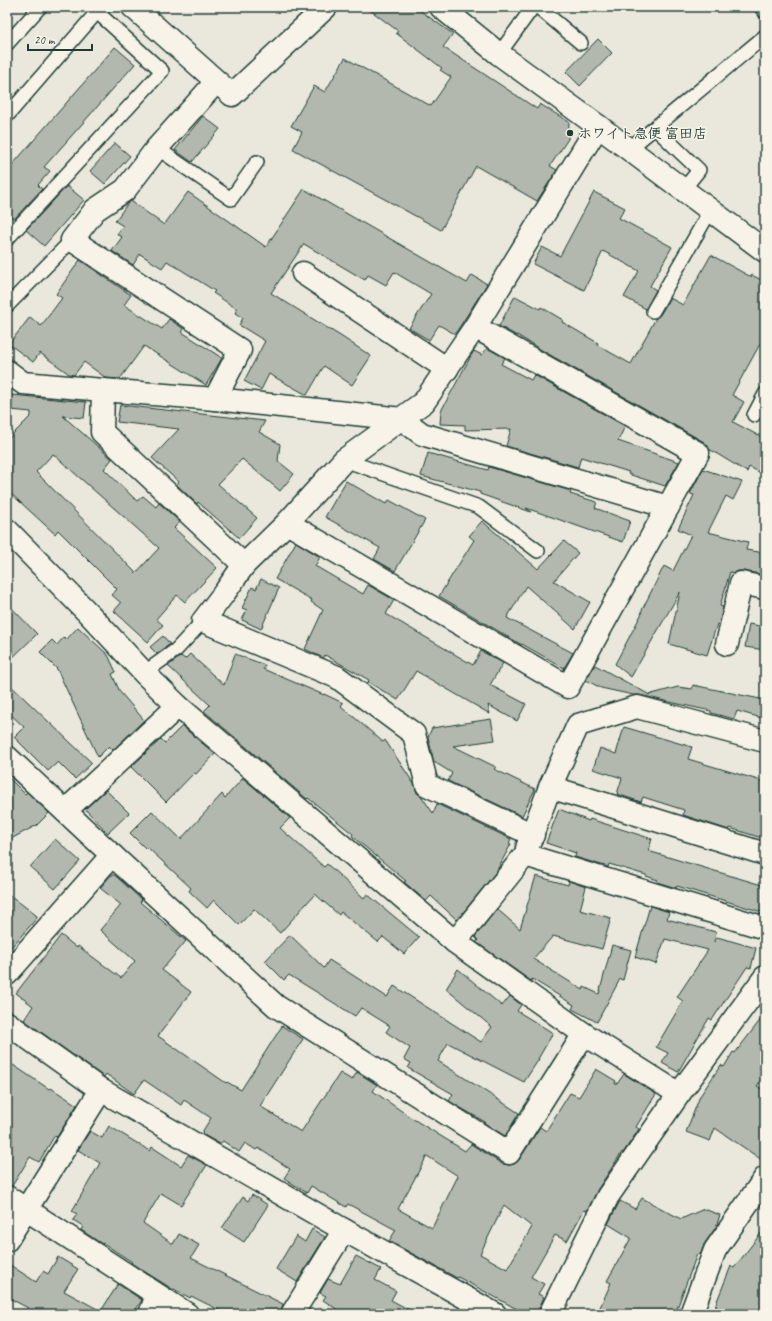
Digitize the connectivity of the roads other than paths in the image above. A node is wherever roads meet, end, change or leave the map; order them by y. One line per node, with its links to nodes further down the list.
1 (40, 7): 12 (lane)
2 (133, 7): 14 (street)
3 (326, 7): 14 (street)
4 (441, 7): 13 (street)
5 (533, 7): 13 (lane)
6 (538, 7): 11 (lane)
7 (761, 7): 9 (lane)
8 (97, 9): 15 (lane); 23 (lane)
9 (765, 12)
10 (765, 36): 17 (lane)
11 (582, 43)
12 (7, 44)
13 (499, 54): 16 (street)
14 (216, 82): 18 (street)
15 (7, 116)
16 (598, 126): 19 (street); 29 (street)
17 (656, 128): 19 (lane); 21 (lane)
18 (157, 148): 20 (lane); 24 (street)
19 (630, 150): 21 (street)
20 (257, 162)
21 (683, 190): 22 (street)
22 (710, 211): 25 (street); 28 (lane)
23 (7, 239)
24 (72, 240): 27 (lane); 34 (street)
25 (765, 251)
26 (303, 273): 30 (street)
27 (7, 306)
28 (653, 311)
29 (476, 327): 30 (street); 38 (street)
30 (447, 369): 36 (street)
31 (7, 370): 32 (street)
32 (104, 390): 34 (street); 42 (street)
33 (765, 394): 35 (lane)
34 (215, 399): 36 (street)
35 (754, 415)
36 (402, 419): 37 (street); 38 (street)
37 (344, 460): 39 (street); 41 (lane)
38 (668, 507): 39 (street)
39 (287, 523): 42 (street)
40 (7, 530): 46 (street)
41 (538, 551)
42 (244, 565): 44 (street)
43 (765, 588): 45 (street)
44 (203, 621): 46 (lane); 52 (street)
45 (727, 644)
46 (144, 673): 47 (street)
47 (178, 706): 51 (street); 57 (street)
48 (765, 740): 50 (street)
49 (7, 757): 51 (street)
50 (550, 787): 52 (street); 53 (street)
51 (65, 811): 54 (street)
52 (533, 835): 55 (street)
53 (765, 854)
54 (112, 855): 58 (street); 61 (street)
55 (524, 855): 56 (street); 57 (street)
56 (765, 928)
57 (455, 942): 61 (street)
58 (7, 974)
59 (765, 977): 63 (street)
60 (7, 1023): 62 (street)
61 (584, 1034): 63 (street)
62 (101, 1090): 66 (street); 67 (street)
63 (679, 1094): 73 (street)
64 (765, 1178): 74 (street)
65 (7, 1197): 66 (street)
66 (26, 1209): 68 (street); 69 (street)
67 (344, 1230): 71 (street); 72 (street)
68 (7, 1240)
69 (153, 1304): 70 (street)
70 (187, 1314)
71 (292, 1314)
72 (495, 1314)
73 (550, 1314)
74 (691, 1314)

